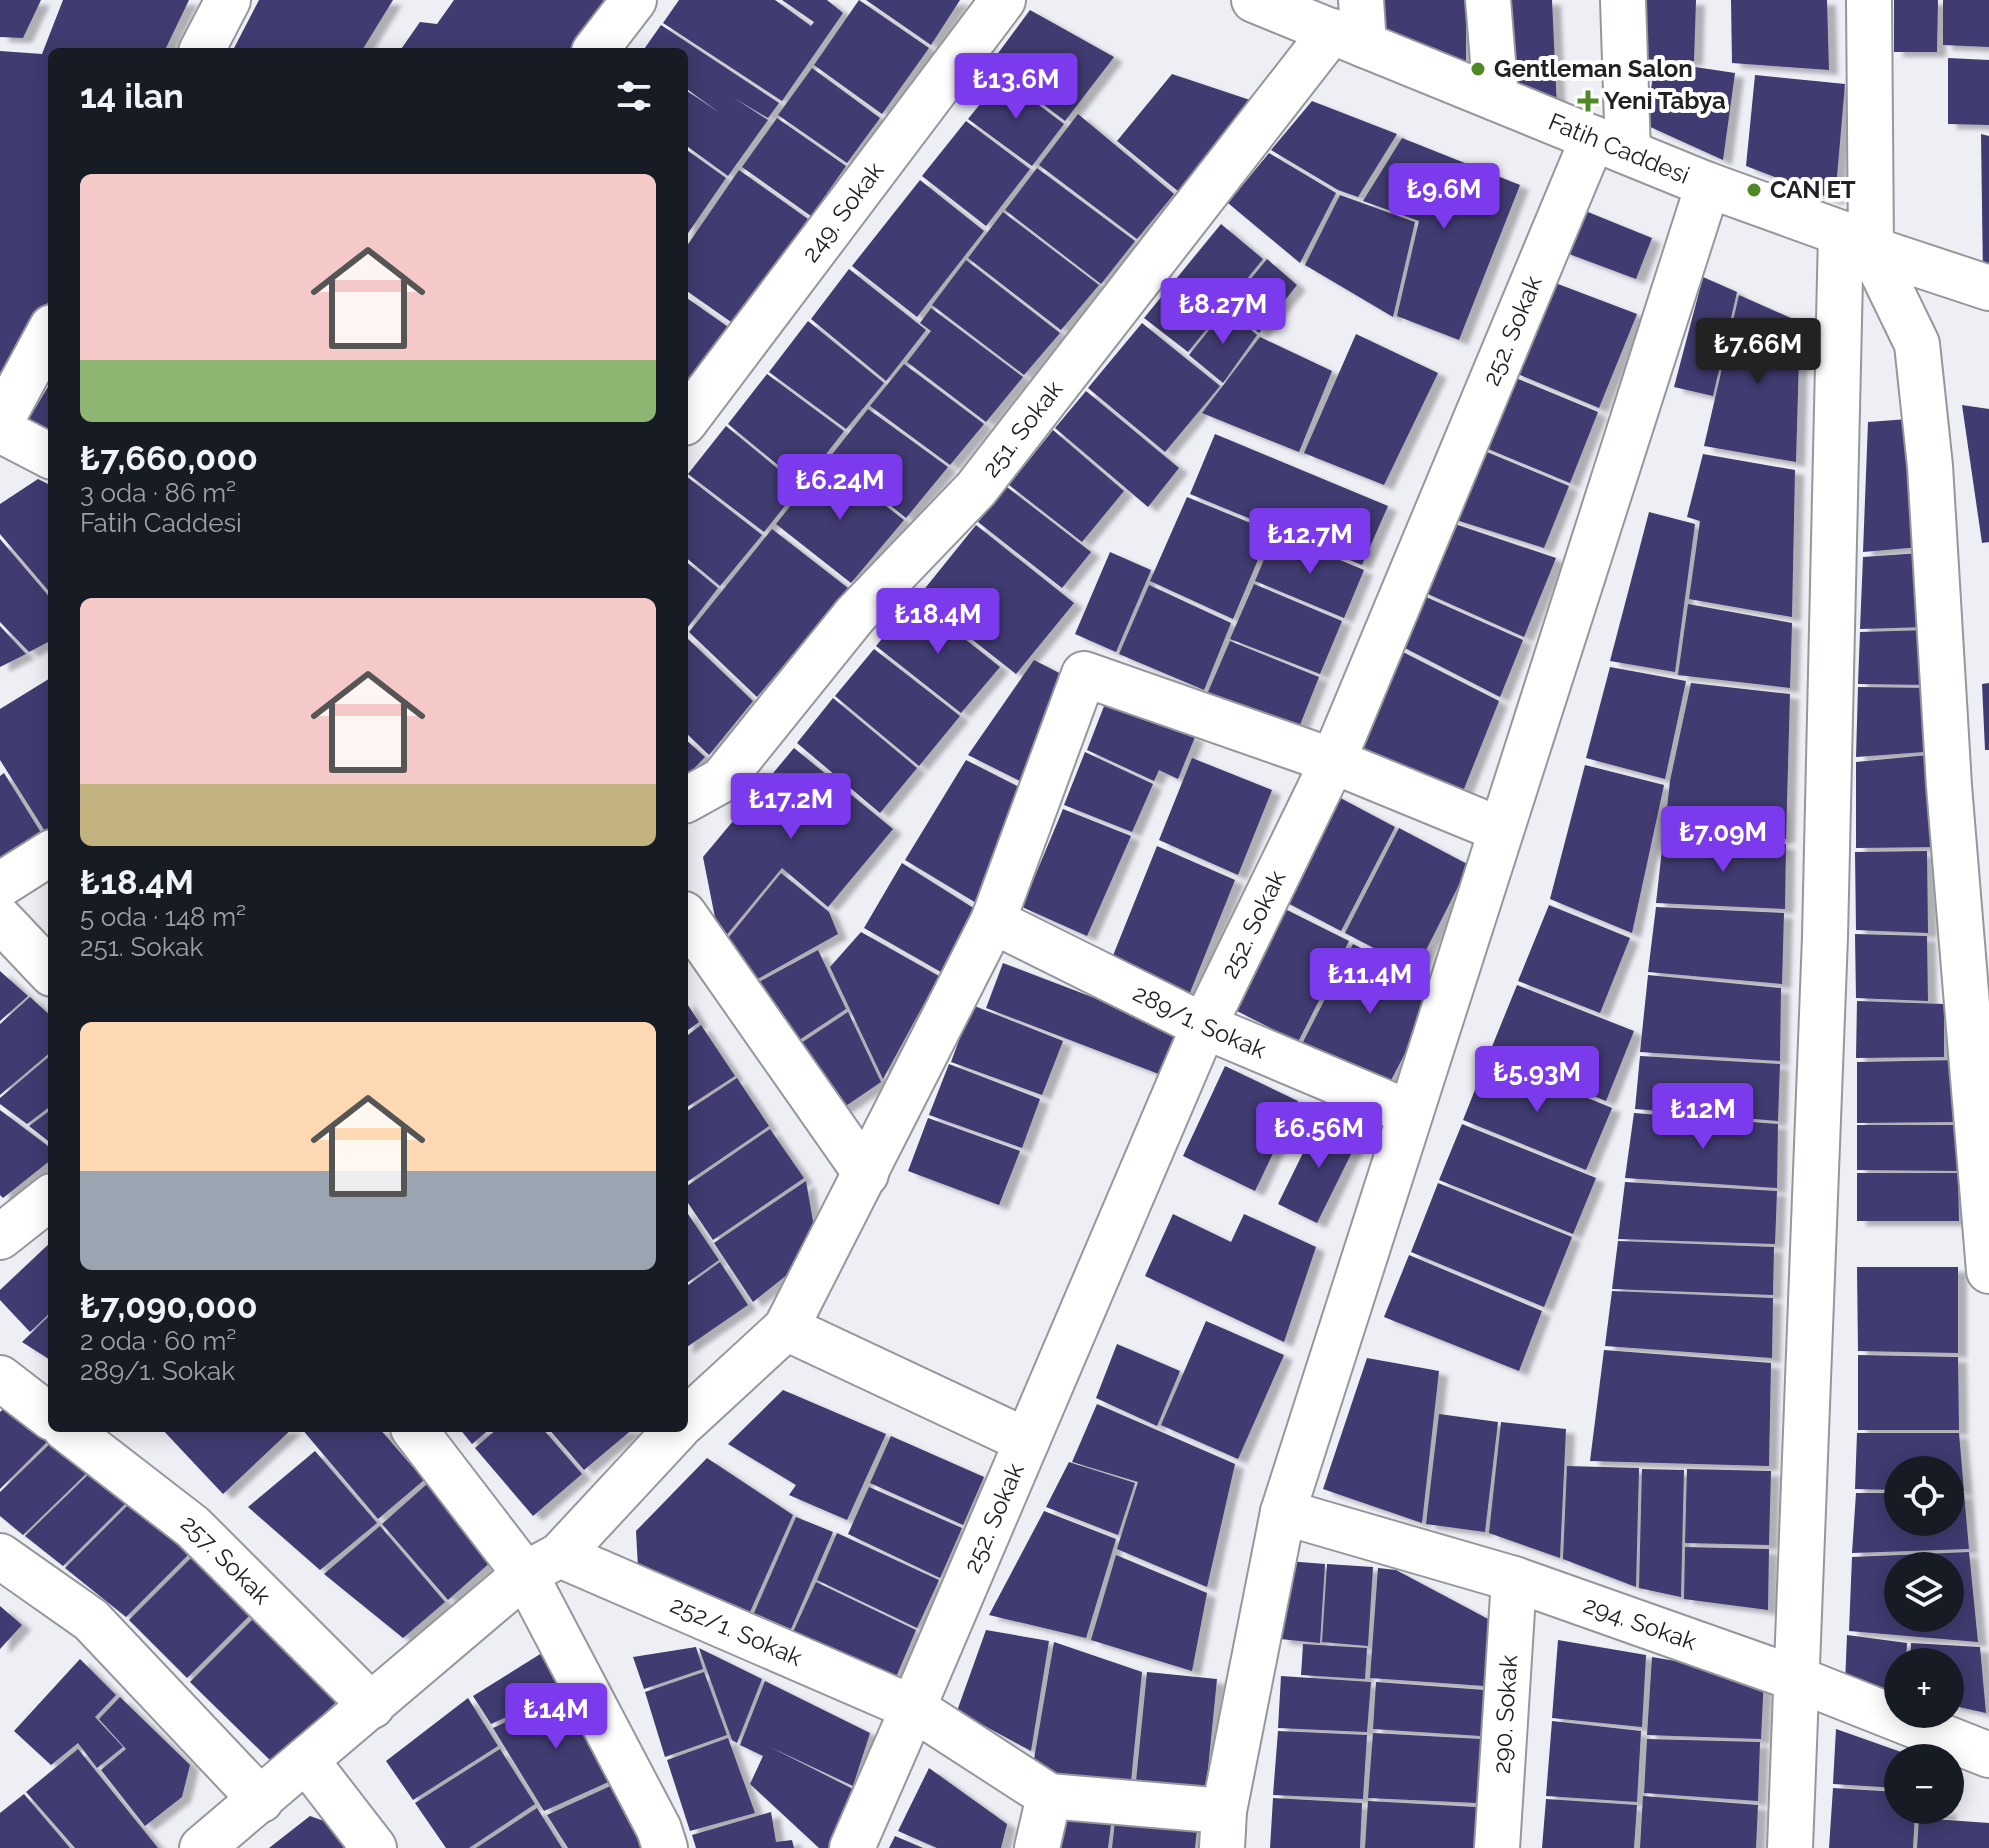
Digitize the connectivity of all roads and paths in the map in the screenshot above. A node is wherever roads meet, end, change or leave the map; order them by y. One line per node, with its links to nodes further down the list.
1 (228, 0): 9 (street)
2 (634, 0): 10 (street)
3 (1003, 0): 17 (street, 249. Sokak)
4 (1254, 0): 8 (street, Fatih Caddesi)
5 (1488, 0): 11 (street)
6 (1623, 0): 12 (street)
7 (1869, 0): 14 (street)
8 (1352, 25): 11 (street, Fatih Caddesi); 22 (street, 251. Sokak)
9 (203, 48)
10 (597, 48)
11 (1496, 98): 12 (street, Fatih Caddesi)
12 (1611, 145): 13 (street, Fatih Caddesi); 21 (street, 252. Sokak)
13 (1708, 185): 14 (street, Fatih Caddesi); 23 (street)
14 (1856, 241): 15 (street, Fatih Caddesi); 35 (street); 48 (street)
15 (1989, 288)
16 (48, 334): 18 (street)
17 (688, 418)
18 (0, 423)
19 (0, 430): 20 (street)
20 (48, 455)
21 (1333, 761): 23 (street); 28 (street); 30 (street, 252. Sokak)
22 (688, 799)
23 (1501, 830): 31 (street)
24 (48, 855): 25 (street)
25 (0, 885)
26 (0, 919): 29 (street)
27 (688, 920): 32 (street)
28 (993, 921): 30 (street, 289/1. Sokak); 32 (street)
29 (48, 970)
30 (1204, 1026): 31 (street, 289/1. Sokak); 43 (street, 252. Sokak)
31 (1410, 1113): 44 (street)
32 (866, 1174): 36 (street)
33 (48, 1199): 34 (street)
34 (0, 1237)
35 (1989, 1271)
36 (786, 1328): 39 (street); 43 (street)
37 (0, 1378): 38 (street)
38 (48, 1415)
39 (688, 1416)
40 (70, 1432): 49 (street, 257. Sokak)
41 (417, 1432): 46 (street)
42 (672, 1432): 46 (street)
43 (1027, 1441): 50 (street, 252. Sokak)
44 (1283, 1512): 47 (street, 294. Sokak); 55 (street)
45 (0, 1556): 54 (street)
46 (542, 1565): 49 (street); 50 (street, 252/1. Sokak); 58 (street)
47 (1514, 1579): 48 (street, 294. Sokak); 61 (street, 290. Sokak)
48 (1797, 1679): 51 (street, 294. Sokak); 62 (street)
49 (372, 1706): 52 (street)
50 (913, 1708): 53 (street); 59 (street, 252. Sokak)
51 (1989, 1755)
52 (306, 1760): 54 (street); 57 (street)
53 (1049, 1796): 55 (street); 60 (street)
54 (261, 1800): 56 (street)
55 (1223, 1829)
56 (202, 1848)
57 (374, 1848)
58 (665, 1848)
59 (852, 1848)
60 (1037, 1848)
61 (1497, 1848)
62 (1790, 1848)

